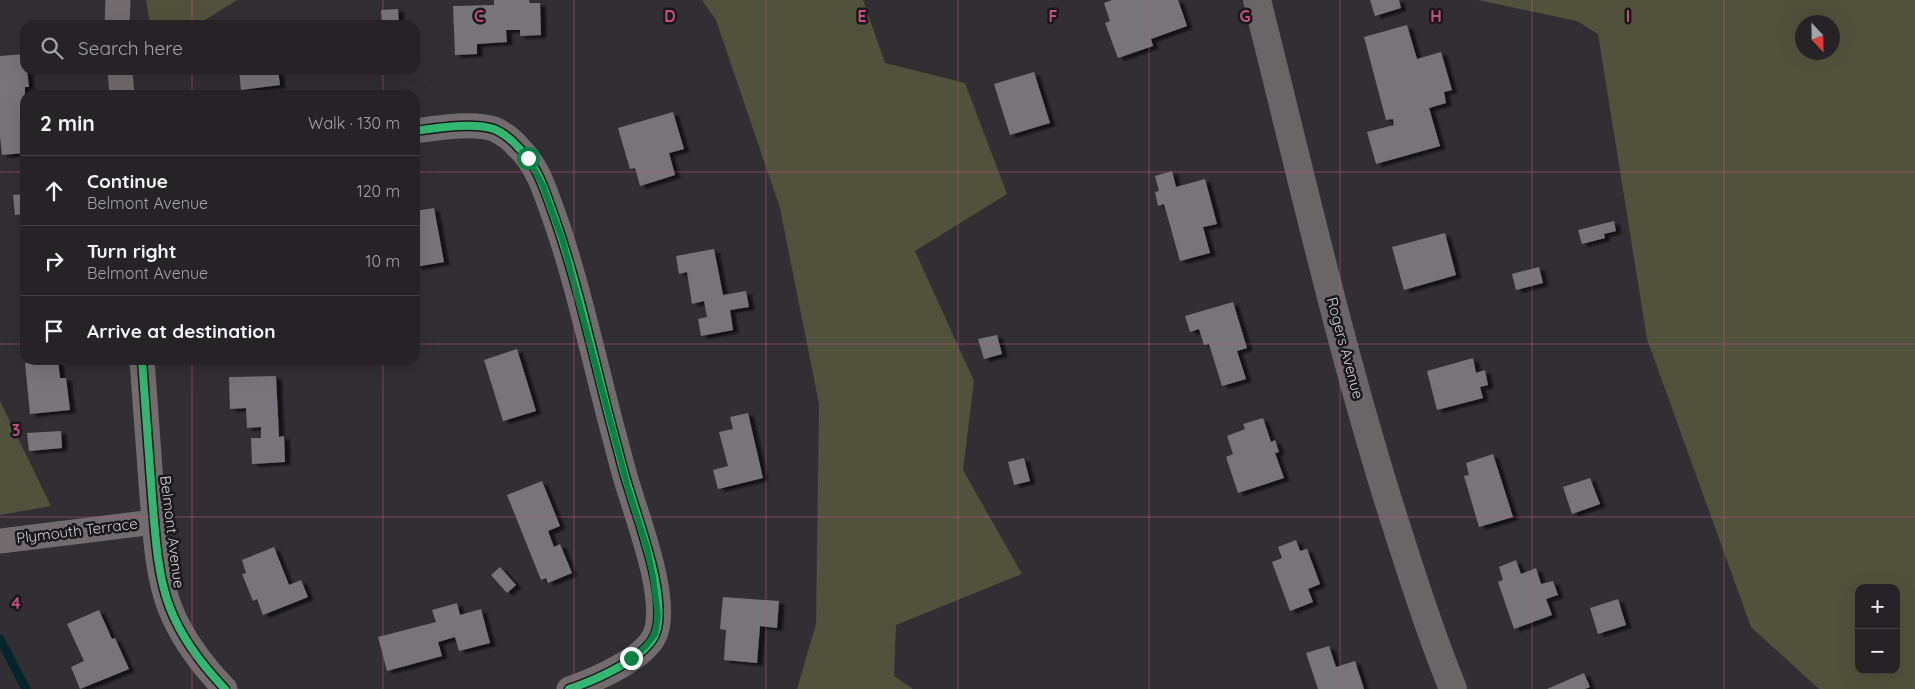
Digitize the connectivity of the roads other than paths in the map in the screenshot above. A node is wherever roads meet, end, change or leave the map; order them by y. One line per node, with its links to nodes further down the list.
1 (118, 0): 3 (street)
2 (1257, 0): 12 (main road, Rogers Avenue)
3 (117, 20)
4 (120, 75): 5 (street)
5 (122, 90)
6 (420, 131): 11 (street)
7 (142, 365): 8 (street, Belmont Avenue)
8 (154, 522): 9 (street, Plymouth Terrace); 10 (street, Belmont Avenue)
9 (0, 541)
10 (225, 689)
11 (569, 689)
12 (1453, 689)

